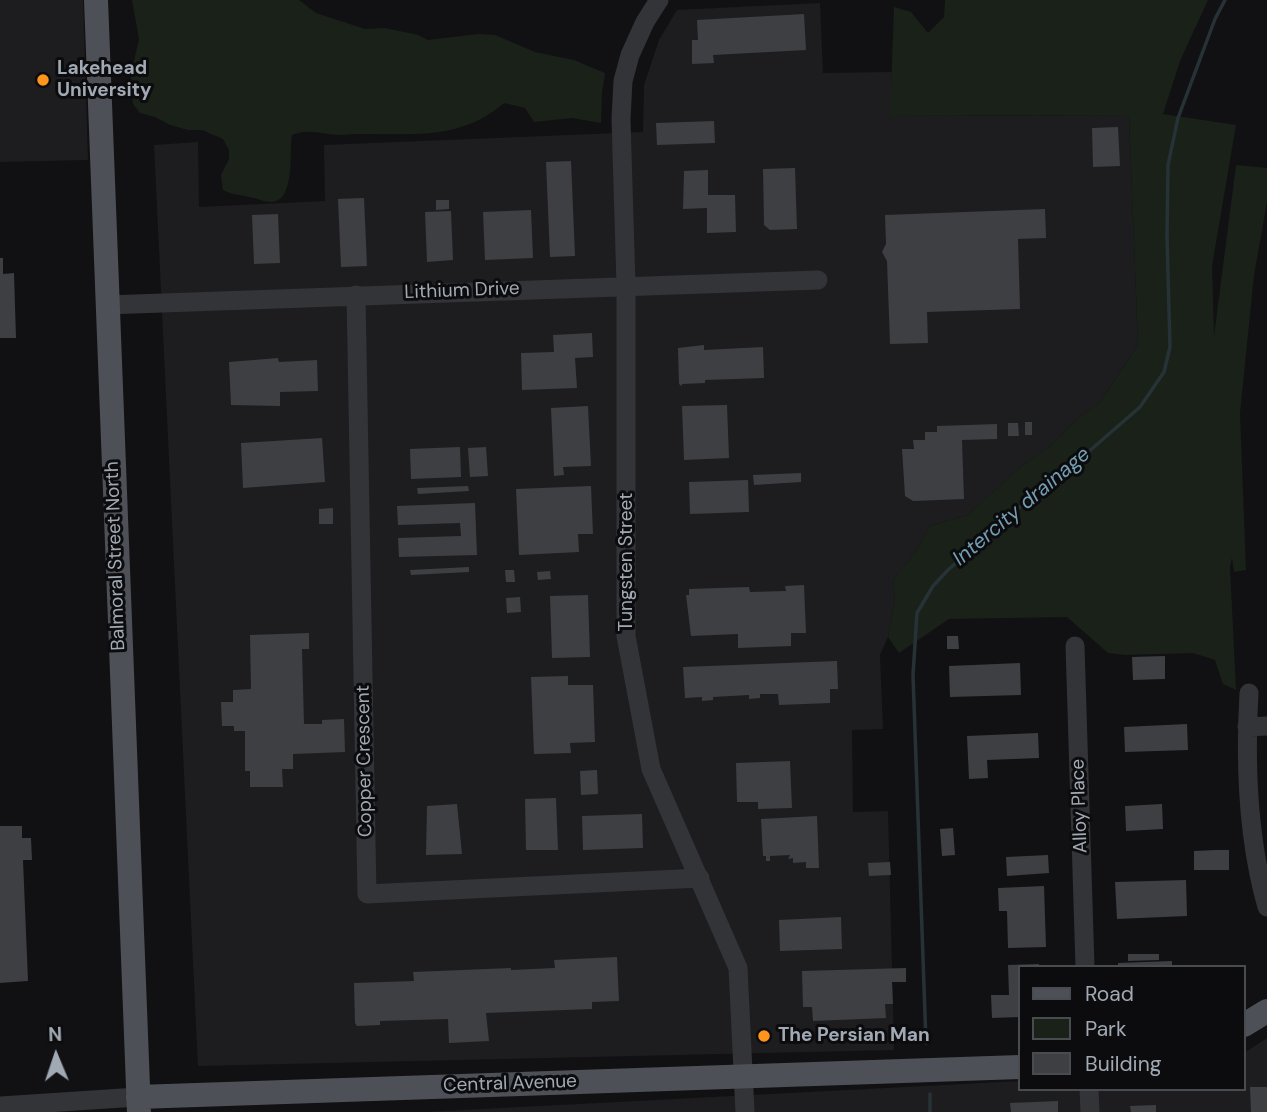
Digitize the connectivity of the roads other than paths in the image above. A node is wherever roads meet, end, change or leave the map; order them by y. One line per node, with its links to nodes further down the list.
1 (96, 0): 6 (main road, Balmoral Street North)
2 (659, 0): 4 (street, Tungsten Street)
3 (818, 280): 4 (street, Lithium Drive)
4 (626, 285): 5 (street, Lithium Drive); 11 (street, Tungsten Street)
5 (356, 295): 6 (street, Lithium Drive); 11 (street, Copper Crescent)
6 (106, 305): 19 (main road, Balmoral Street North)
7 (1075, 646): 13 (street, Alloy Place)
8 (1249, 693): 10 (street)
9 (1267, 726): 10 (street)
10 (1247, 727): 12 (street)
11 (700, 878): 17 (street, Tungsten Street)
12 (1267, 907)
13 (1085, 965)
14 (1267, 1011): 15 (main road)
15 (1246, 1024)
16 (1018, 1067): 17 (main road, Central Avenue)
17 (744, 1075): 19 (main road, Central Avenue); 21 (street, Tungsten Street)
18 (1089, 1091): 22 (street)
19 (139, 1104): 20 (street, Central Avenue)
20 (0, 1106)
21 (746, 1112)
22 (1090, 1112)

